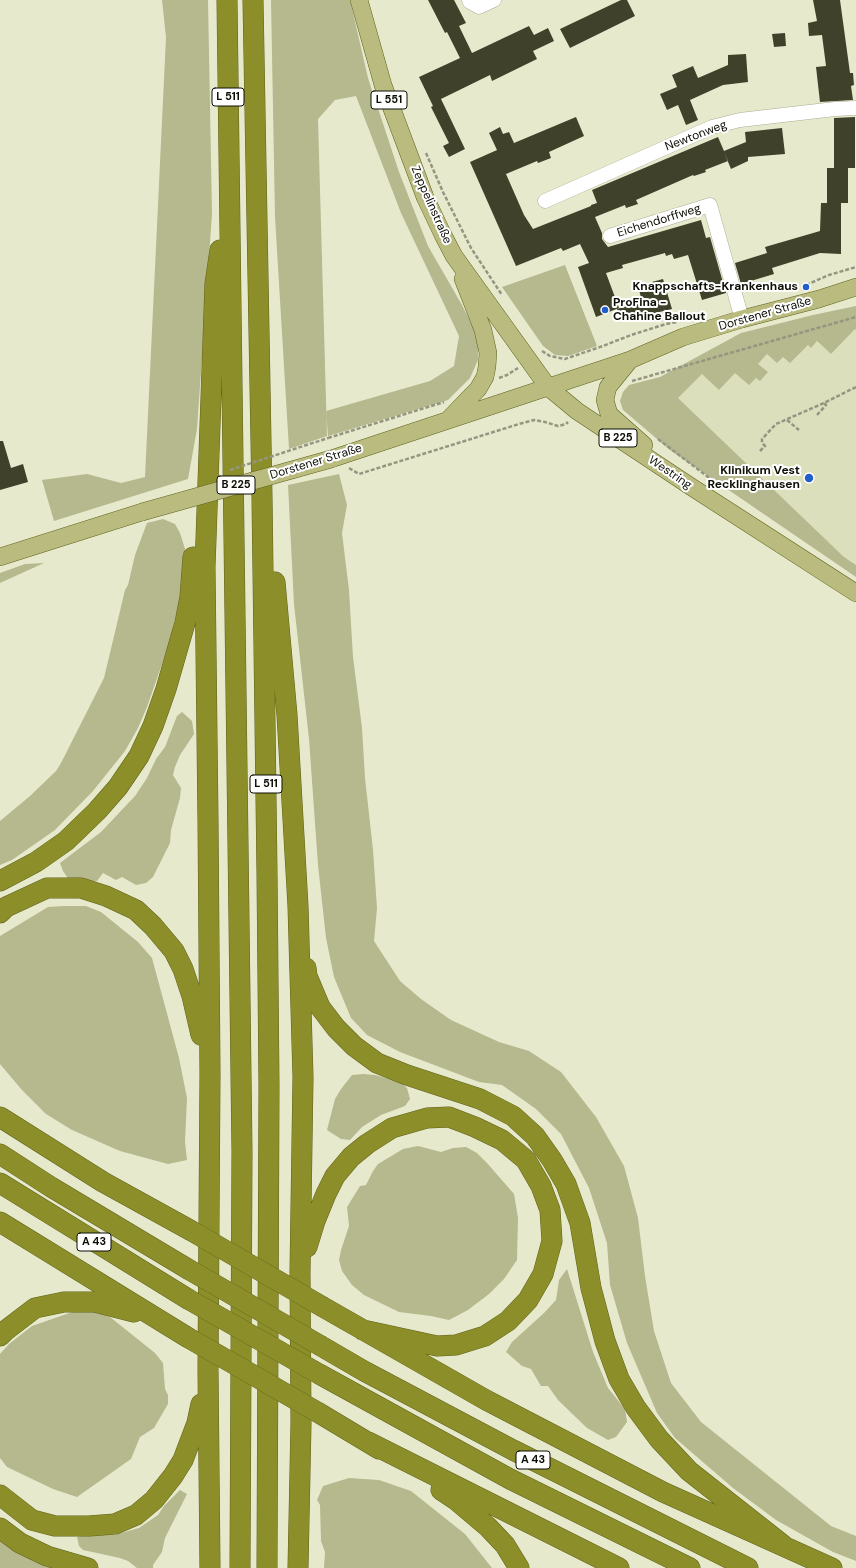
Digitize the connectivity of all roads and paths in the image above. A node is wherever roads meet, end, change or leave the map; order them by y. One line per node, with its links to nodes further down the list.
1 (227, 0): 8 (highway, L 511)
2 (253, 0): 37 (highway, L 511)
3 (359, 0): 11 (main road, Zeppelinstraße / L 551)
4 (494, 0): 5 (street)
5 (469, 1)
6 (856, 108): 9 (street, Newtonweg)
7 (425, 151): 13 (path)
8 (228, 194): 29 (highway); 61 (highway, L 511)
9 (545, 201)
10 (610, 236): 15 (street, Eichendorffweg)
11 (454, 256): 17 (main road, Zeppelinstraße / L 551); 19 (main road, B 225)
12 (856, 287): 15 (main road, Dorstener Straße)
13 (505, 299)
14 (856, 317): 20 (path)
15 (742, 319): 18 (main road, Dorstener Straße)
16 (577, 356): 17 (path)
17 (528, 359): 19 (path); 21 (main road, Zeppelinstraße / L 551)
18 (630, 360): 21 (main road, Dorstener Straße); 35 (main road, Dorstener Straße)
19 (485, 377): 27 (main road, B 225)
20 (631, 382)
21 (548, 387): 25 (main road, Westring / B 225); 27 (main road, Dorstener Straße / B 225)
22 (856, 387): 24 (path)
23 (448, 400): 34 (path, bridge)
24 (824, 403): 26 (path); 28 (path)
25 (577, 411): 33 (path); 35 (main road, Westring / B 225)
26 (817, 415)
27 (447, 420): 33 (main road, Dorstener Straße / B 225)
28 (787, 420): 30 (path); 32 (path)
29 (210, 430): 40 (highway); 43 (highway)
30 (799, 430)
31 (652, 435): 36 (path)
32 (760, 451)
33 (331, 459): 38 (main road, Dorstener Straße / B 225, bridge)
34 (224, 472)
35 (690, 486): 39 (main road, Westring / B 225)
36 (720, 486)
37 (262, 499): 41 (highway); 62 (highway, L 511)
38 (0, 557)
39 (856, 593)
40 (0, 881)
41 (298, 906): 50 (highway); 58 (highway)
42 (0, 913): 43 (highway)
43 (210, 1074): 54 (highway)
44 (0, 1102): 48 (highway)
45 (0, 1117): 48 (highway)
46 (0, 1154): 67 (highway, A 43, bridge)
47 (0, 1183): 66 (highway, A 43, bridge)
48 (158, 1212): 52 (highway, bridge)
49 (0, 1222): 51 (highway)
50 (300, 1272): 52 (highway); 63 (highway)
51 (153, 1317): 53 (highway); 55 (highway, bridge)
52 (363, 1330): 58 (highway)
53 (0, 1336)
54 (208, 1369): 56 (highway); 60 (highway)
55 (368, 1442): 64 (highway); 65 (highway)
56 (0, 1496)
57 (0, 1528): 59 (highway)
58 (783, 1545): 68 (highway)
59 (88, 1568)
60 (210, 1568)
61 (240, 1568)
62 (267, 1568)
63 (298, 1568)
64 (519, 1568)
65 (619, 1568)
66 (690, 1568)
67 (748, 1568)
68 (832, 1568)

